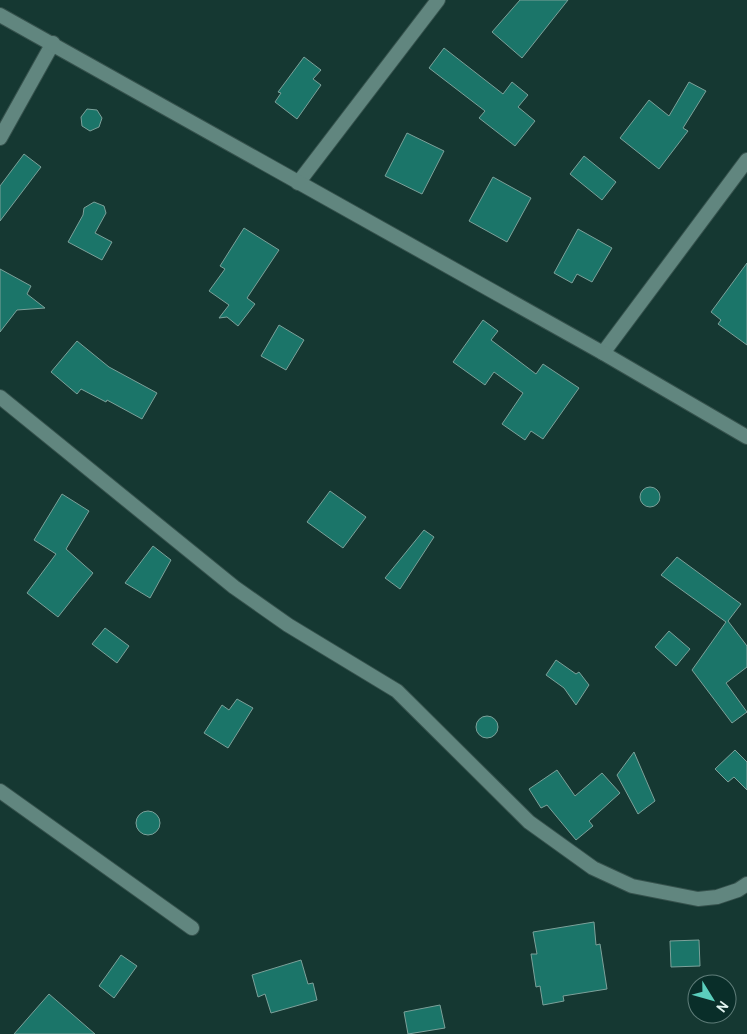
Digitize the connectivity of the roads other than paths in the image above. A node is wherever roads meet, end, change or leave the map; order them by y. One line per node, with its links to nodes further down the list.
1 (438, 0): 6 (street)
2 (0, 15): 3 (street)
3 (53, 43): 4 (street); 6 (street)
4 (0, 138)
5 (747, 160): 7 (street)
6 (298, 183): 7 (street)
7 (603, 353): 9 (street)
8 (0, 397): 11 (street)
9 (747, 437)
10 (0, 791): 12 (street)
11 (747, 884)
12 (192, 928)

